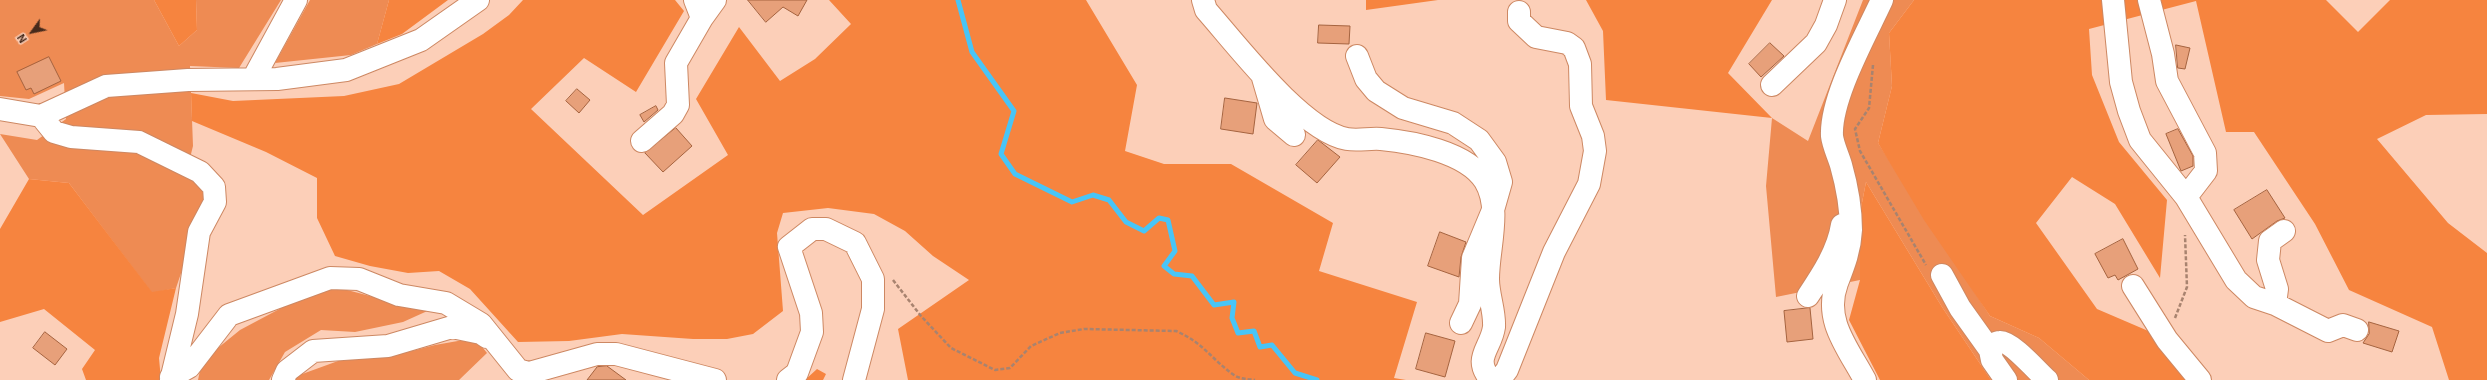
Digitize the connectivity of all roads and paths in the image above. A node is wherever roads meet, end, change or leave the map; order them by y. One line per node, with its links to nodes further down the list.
1 (296, 0): 14 (street)
2 (478, 0): 14 (street)
3 (715, 0): 9 (street)
4 (1203, 0): 13 (street)
5 (1835, 0): 15 (street)
6 (1882, 0): 11 (street)
7 (2113, 0): 21 (street)
8 (2149, 0): 21 (street)
9 (698, 9): 19 (street)
10 (1519, 12): 42 (street)
11 (1865, 38): 20 (street); 25 (path)
12 (1357, 56): 22 (street)
13 (1262, 74): 18 (street); 22 (street)
14 (254, 79): 17 (street)
15 (1772, 85)
16 (0, 109): 17 (street)
17 (42, 116): 35 (street)
18 (1294, 135)
19 (642, 141)
20 (1845, 180): 28 (street); 43 (street)
21 (2186, 197): 29 (street)
22 (1493, 210): 30 (street); 41 (street)
23 (2284, 231): 29 (street)
24 (2185, 233): 32 (path)
25 (1942, 275): 34 (street)
26 (890, 276): 40 (path)
27 (2133, 286): 32 (street)
28 (1808, 296)
29 (2275, 304): 31 (street)
30 (1461, 323)
31 (2357, 330)
32 (2167, 340): 46 (street)
33 (497, 344): 35 (street); 36 (street); 37 (street)
34 (1990, 350): 44 (street); 45 (street)
35 (171, 378)
36 (283, 380)
37 (715, 380)
38 (788, 380): 39 (street)
39 (854, 380)
40 (1255, 380)
41 (1490, 380)
42 (1499, 380)
43 (1865, 380)
44 (2006, 380)
45 (2047, 380)
46 (2200, 380)

